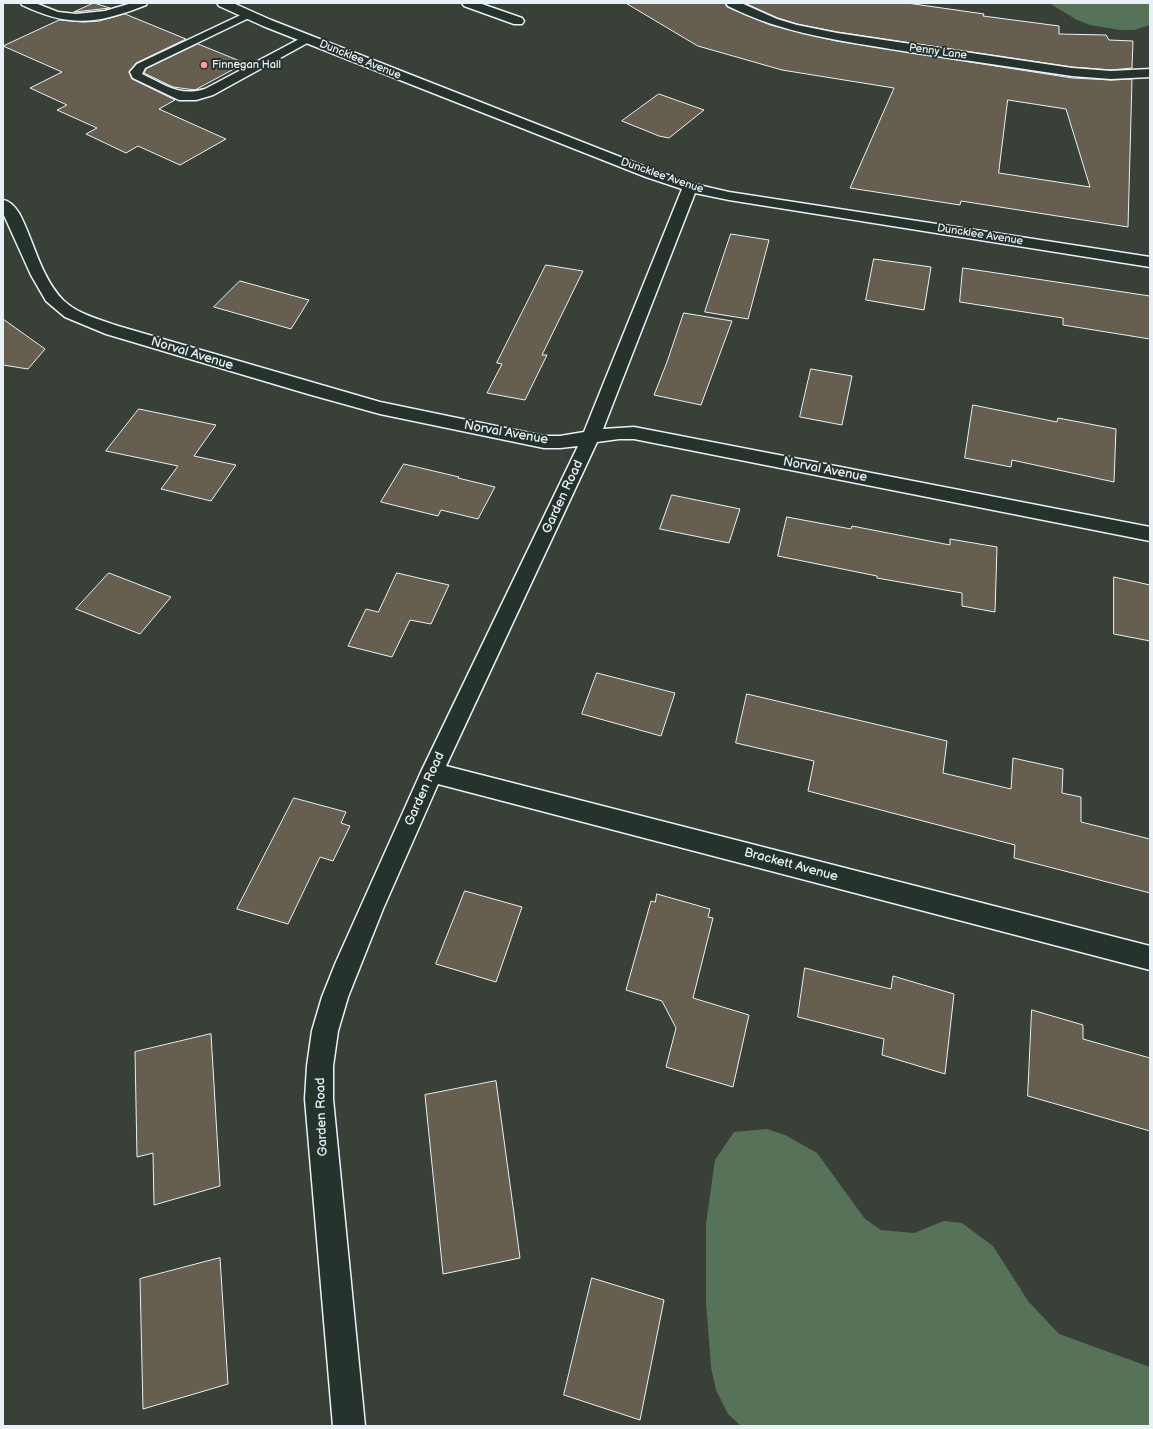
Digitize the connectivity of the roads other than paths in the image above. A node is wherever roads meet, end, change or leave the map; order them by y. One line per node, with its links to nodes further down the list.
1 (26, 3): 2 (lane)
2 (142, 3)
3 (223, 3): 6 (street, Duncklee Avenue)
4 (468, 3): 7 (street)
5 (732, 3): 9 (street, Penny Lane)
6 (247, 15): 8 (street, Duncklee Avenue); 8 (lane)
7 (518, 21)
8 (307, 39): 10 (street, Duncklee Avenue)
9 (1150, 73)
10 (690, 187): 12 (street, Duncklee Avenue); 13 (street, Garden Road)
11 (3, 204): 13 (street, Norval Avenue)
12 (1150, 262)
13 (591, 437): 14 (street, Norval Avenue); 15 (street, Garden Road)
14 (1150, 534)
15 (432, 772): 16 (street, Brackett Avenue); 17 (street, Garden Road)
16 (1150, 958)
17 (350, 1426)

